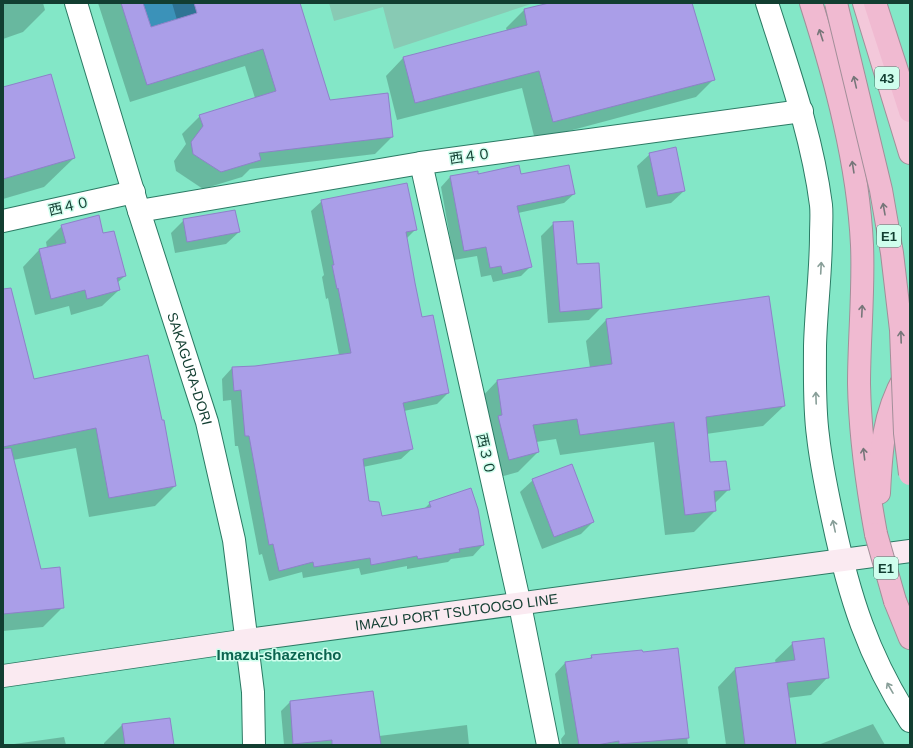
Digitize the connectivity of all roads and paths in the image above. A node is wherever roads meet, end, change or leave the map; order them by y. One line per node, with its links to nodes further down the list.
1 (76, 3): 11 (street, SAKAGURA-DORI)
2 (767, 3): 8 (street)
3 (811, 3): 15 (highway, E1, one-way to 3)
4 (836, 3): 14 (highway, E1, one-way to 4, bridge)
5 (864, 3): 9 (highway, 43)
6 (875, 3): 7 (highway)
7 (910, 110)
8 (802, 111): 10 (street, 西４０); 17 (street, one-way to 8)
9 (910, 153)
10 (421, 163): 11 (street, 西４０); 19 (street, 西３０)
11 (136, 201): 12 (street, 西４０); 22 (street, SAKAGURA-DORI)
12 (3, 221)
13 (910, 367): 15 (highway, E1, bridge)
14 (910, 474)
15 (876, 534): 18 (highway, E1, bridge)
16 (910, 551): 17 (main road, IMAZU PORT TSUTOOGO LINE)
17 (842, 560): 19 (main road, IMAZU PORT TSUTOOGO LINE); 24 (street, one-way to 17)
18 (895, 601): 20 (highway, E1); 21 (highway, E1)
19 (520, 604): 22 (main road, IMAZU PORT TSUTOOGO LINE); 26 (street, 西３０)
20 (910, 630)
21 (910, 638)
22 (248, 640): 23 (main road, IMAZU PORT TSUTOOGO LINE); 25 (street, SAKAGURA-DORI)
23 (3, 676)
24 (910, 721)
25 (254, 745)
26 (548, 745)

